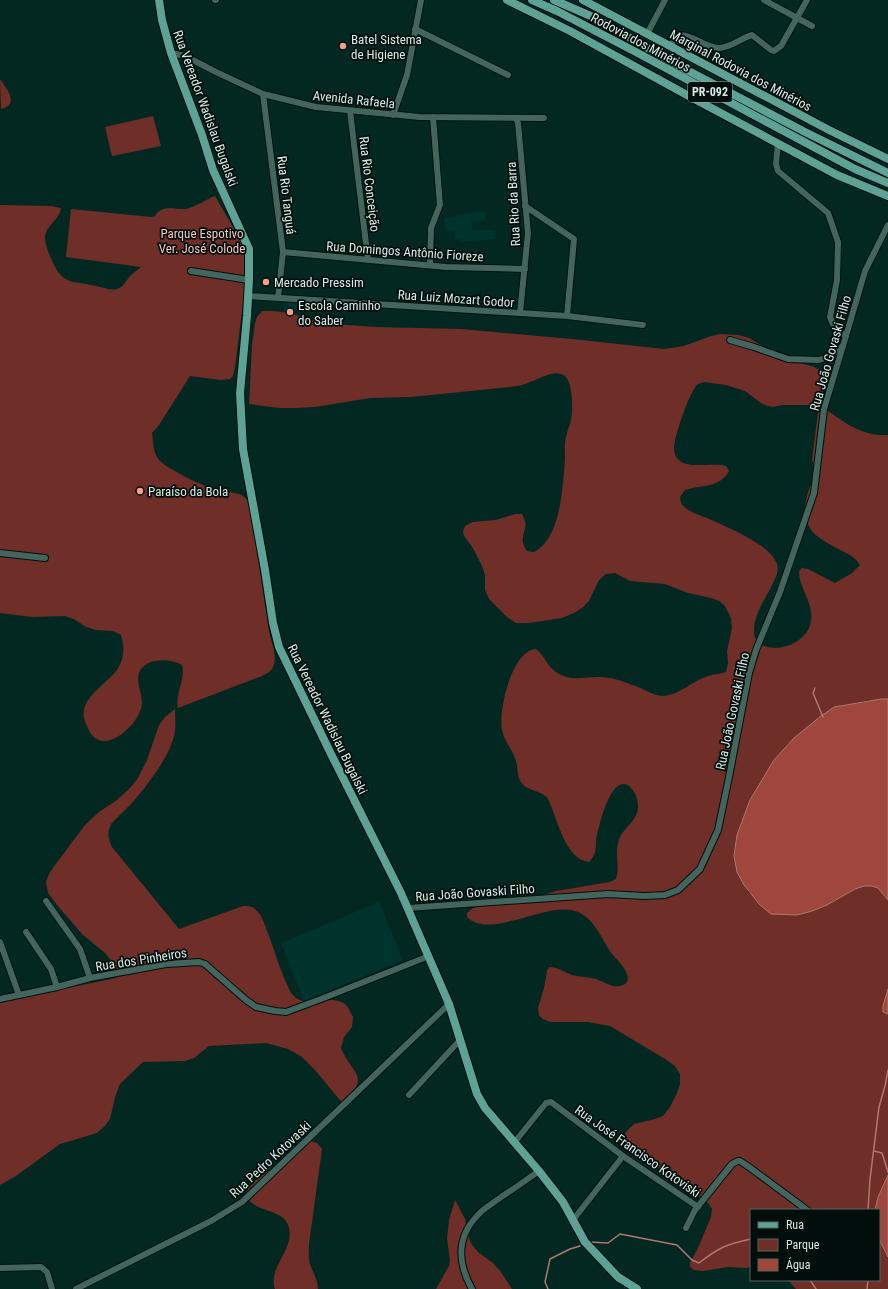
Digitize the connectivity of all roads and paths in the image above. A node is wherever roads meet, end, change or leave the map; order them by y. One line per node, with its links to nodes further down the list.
1 (159, 0): 17 (main road, Rua Vereador Wadislau Bugalski)
2 (421, 0): 14 (street)
3 (507, 0): 25 (main road)
4 (532, 0): 28 (main road, Rodovia dos Minérios / PR-092)
5 (554, 0): 11 (main road, Rodovia dos Minérios / PR-092)
6 (564, 0): 11 (main road)
7 (583, 0): 15 (main road, Marginal Rodovia dos Minérios)
8 (665, 0): 15 (street)
9 (764, 0): 12 (street)
10 (807, 0): 12 (street)
11 (584, 13): 27 (main road, Rodovia dos Minérios / PR-092)
12 (797, 18): 13 (street); 16 (street)
13 (812, 26)
14 (415, 29): 18 (street); 21 (street)
15 (648, 34): 16 (main road, Marginal Rodovia dos Minérios)
16 (670, 45): 26 (main road, Marginal Rodovia dos Minérios)
17 (171, 53): 19 (street, Avenida Rafaela); 37 (main road, Rua Vereador Wadislau Bugalski)
18 (508, 75)
19 (263, 94): 20 (street, Avenida Rafaela); 32 (street, Rua Rio Tanguá)
20 (350, 111): 21 (street, Avenida Rafaela); 33 (street, Rua Rio Conceição)
21 (393, 115): 22 (street, Avenida Rafaela)
22 (433, 117): 23 (street, Avenida Rafaela); 34 (street)
23 (516, 118): 24 (street, Avenida Rafaela); 30 (street, Rua Rio da Barra)
24 (544, 118)
25 (778, 143): 29 (main road); 43 (street)
26 (888, 159)
27 (888, 173)
28 (888, 183)
29 (888, 196)
30 (526, 206): 35 (street, Rua Rio da Barra); 41 (street)
31 (888, 225): 43 (street, Rua João Govaski Filho)
32 (283, 252): 33 (street, Rua Domingos Antônio Fioreze); 39 (street, Rua Rio Tanguá)
33 (368, 260): 34 (street, Rua Domingos Antônio Fioreze)
34 (430, 265): 35 (street, Rua Domingos Antônio Fioreze)
35 (525, 269): 40 (street, Rua Rio da Barra)
36 (191, 271): 37 (street)
37 (250, 280): 38 (main road, Rua Vereador Wadislau Bugalski)
38 (248, 296): 39 (street, Rua Luiz Mozart Godor); 49 (main road, Rua Vereador Wadislau Bugalski)
39 (278, 298): 40 (street, Rua Luiz Mozart Godor)
40 (520, 314): 41 (street, Rua Luiz Mozart Godor)
41 (567, 316): 42 (street, Rua Luiz Mozart Godor)
42 (643, 325)
43 (846, 336): 45 (street, Rua João Govaski Filho)
44 (730, 340): 45 (street)
45 (843, 346): 49 (street, Rua João Govaski Filho)
46 (0, 553): 47 (street)
47 (45, 558)
48 (46, 901): 53 (street)
49 (408, 908): 52 (main road, Rua Vereador Wadislau Bugalski)
50 (26, 932): 54 (street)
51 (0, 942): 55 (street)
52 (429, 956): 53 (street, Rua dos Pinheiros); 57 (main road, Rua Vereador Wadislau Bugalski)
53 (90, 978): 54 (street, Rua dos Pinheiros)
54 (57, 987): 55 (street, Rua dos Pinheiros)
55 (19, 995): 56 (street, Rua dos Pinheiros)
56 (0, 999)
57 (450, 1004): 58 (main road, Rua Vereador Wadislau Bugalski); 69 (street, Rua Pedro Kotovaski)
58 (460, 1040): 59 (street); 60 (main road, Rua Vereador Wadislau Bugalski)
59 (409, 1095)
60 (514, 1143): 61 (street, Rua José Francisco Kotoviski); 62 (main road, Rua Vereador Wadislau Bugalski)
61 (623, 1156): 63 (street, Rua José Francisco Kotoviski); 65 (street)
62 (539, 1171): 65 (main road, Rua Vereador Wadislau Bugalski); 70 (street)
63 (698, 1207): 64 (street, Rua José Francisco Kotoviski); 66 (street)
64 (806, 1209)
65 (573, 1220): 71 (main road, Rua Vereador Wadislau Bugalski)
66 (686, 1228)
67 (0, 1268): 68 (street)
68 (52, 1289)
69 (76, 1289)
70 (472, 1289)
71 (637, 1289)

